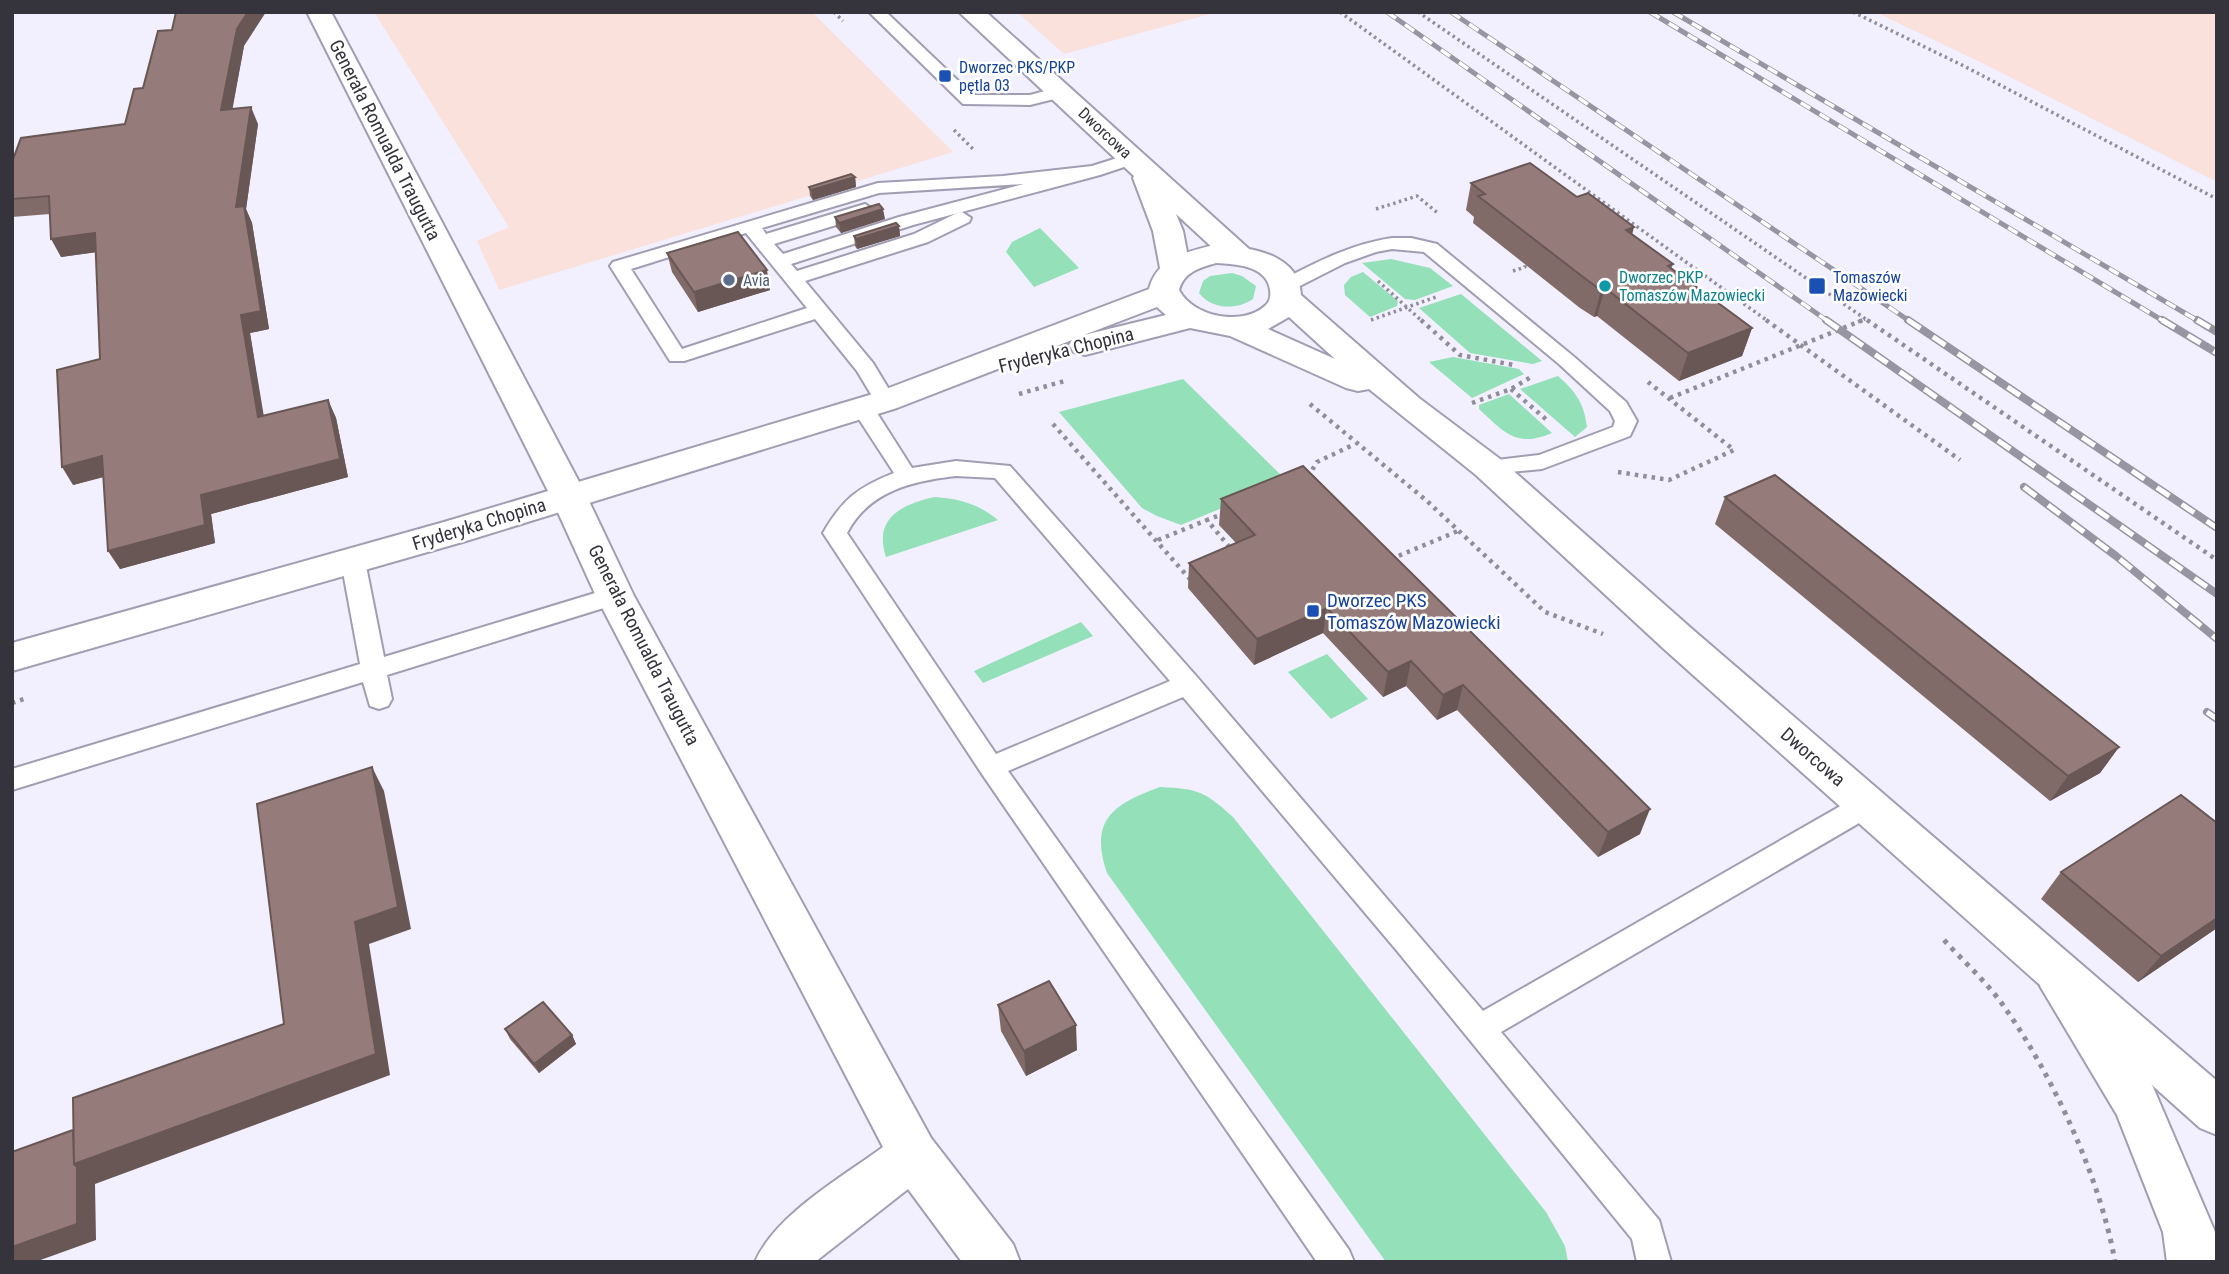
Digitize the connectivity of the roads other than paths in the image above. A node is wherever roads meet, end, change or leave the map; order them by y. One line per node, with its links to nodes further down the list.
1 (319, 12): 21 (street, Generała Romualda Traugutta)
2 (877, 12): 4 (lane)
3 (971, 12): 4 (street, Dworcowa)
4 (1060, 92): 5 (street, Dworcowa)
5 (1139, 165): 6 (lane); 8 (street, Dworcowa); 11 (street, Dworcowa)
6 (1008, 188): 7 (lane); 9 (lane); 10 (lane)
7 (756, 234): 9 (lane); 13 (lane)
8 (1238, 255): 11 (street); 12 (street)
9 (779, 262): 10 (lane)
10 (793, 279): 13 (lane)
11 (1169, 281): 14 (street); 16 (street, Fryderyka Chopina)
12 (1287, 292): 15 (street); 18 (street, Dworcowa); 19 (lane)
13 (819, 311): 17 (lane)
14 (1189, 319): 15 (street); 16 (street, Fryderyka Chopina)
15 (1237, 327): 18 (street, Dworcowa)
16 (944, 381): 17 (street, Fryderyka Chopina)
17 (873, 404): 20 (lane); 21 (street, Fryderyka Chopina)
18 (1408, 405): 19 (street, Dworcowa)
19 (1488, 467): 30 (street, Dworcowa)
20 (907, 477): 26 (lane); 28 (lane)
21 (569, 497): 22 (street, Fryderyka Chopina); 23 (street, Generała Romualda Traugutta)
22 (353, 561): 24 (street, Fryderyka Chopina); 25 (lane)
23 (615, 596): 25 (lane); 34 (street, Generała Romualda Traugutta)
24 (12, 657)
25 (374, 670): 27 (lane); 29 (lane)
26 (1188, 684): 28 (lane); 32 (lane)
27 (379, 699)
28 (992, 767): 37 (lane)
29 (12, 780)
30 (1868, 804): 31 (street, Dworcowa); 32 (lane)
31 (2049, 963): 33 (street, Dworcowa); 39 (street)
32 (1480, 1028): 38 (lane)
33 (2217, 1112)
34 (913, 1155): 35 (street); 36 (street, Generała Romualda Traugutta)
35 (781, 1262)
36 (993, 1262)
37 (1337, 1262)
38 (1654, 1262)
39 (2193, 1262)

